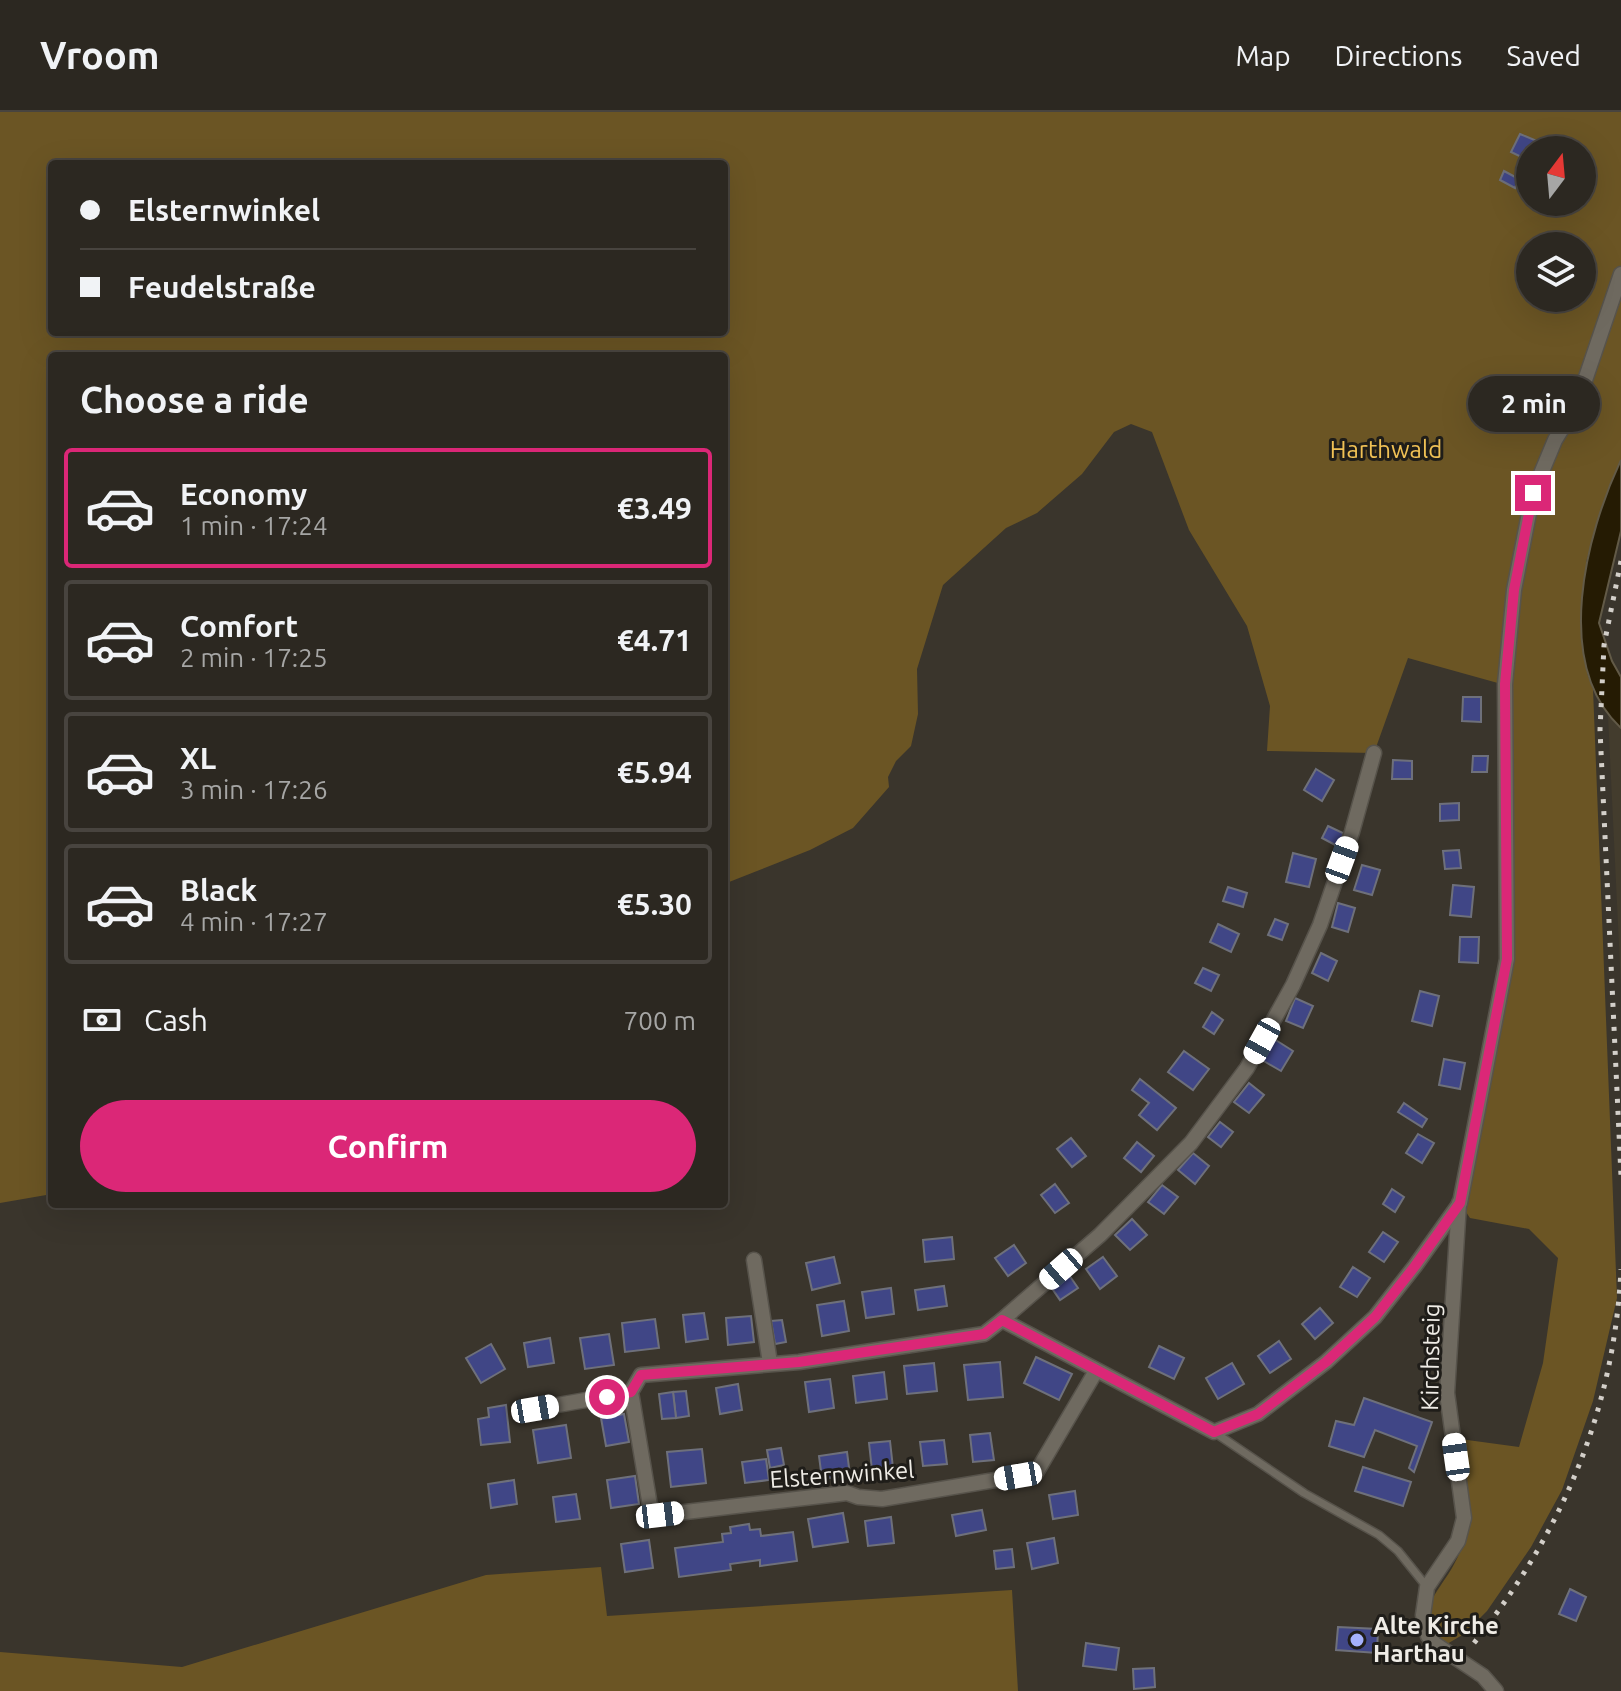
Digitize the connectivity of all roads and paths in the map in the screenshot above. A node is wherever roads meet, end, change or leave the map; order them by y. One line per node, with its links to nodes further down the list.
1 (1621, 274): 3 (street, Kirchsteig)
2 (1374, 753): 5 (street)
3 (1460, 1203): 10 (street); 11 (street, Kirchsteig)
4 (754, 1260): 6 (street)
5 (1002, 1320): 6 (street); 7 (street)
6 (770, 1363): 8 (street)
7 (1096, 1371): 8 (street, Elsternwinkel); 10 (street)
8 (631, 1392): 9 (street)
9 (535, 1409)
10 (1214, 1432): 11 (lane)
11 (1427, 1587): 12 (street)
12 (1496, 1691)

